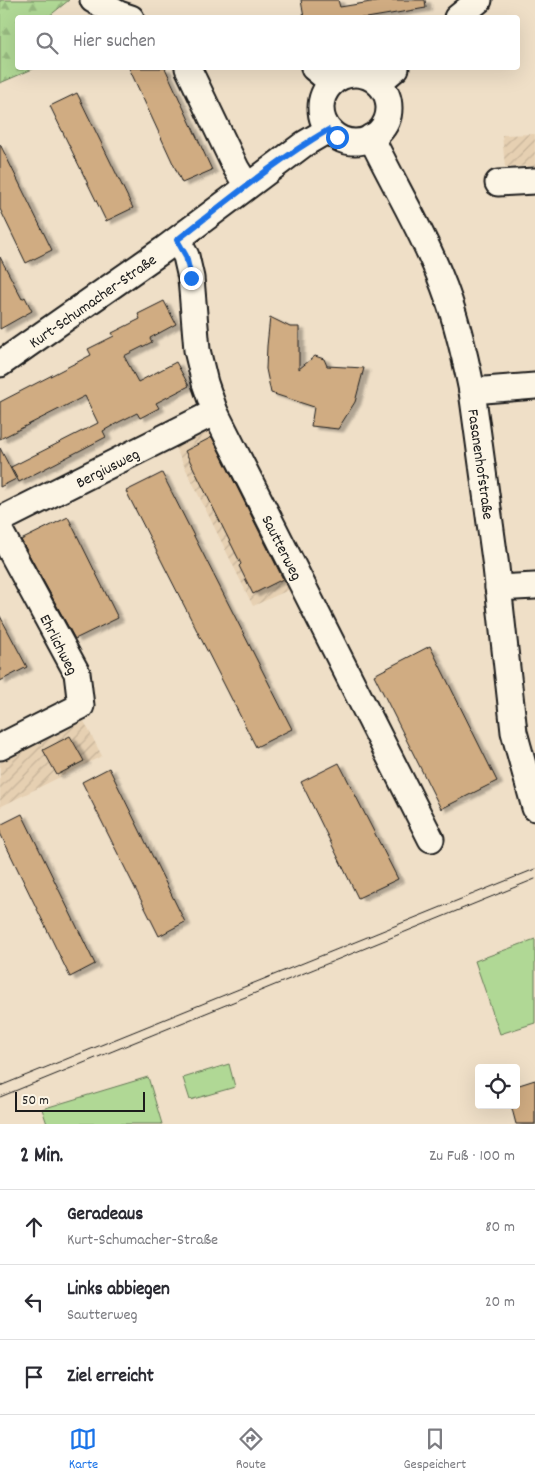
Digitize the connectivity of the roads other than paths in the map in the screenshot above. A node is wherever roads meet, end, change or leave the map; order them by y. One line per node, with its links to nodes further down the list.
1 (93, 0): 3 (street)
2 (478, 0): 4 (street)
3 (122, 15)
4 (460, 15)
5 (189, 70): 12 (street)
6 (323, 75): 7 (street); 8 (street)
7 (387, 75): 9 (street)
8 (328, 130): 9 (street); 12 (street, Kurt-Schumacher-Straße)
9 (371, 138): 16 (street, Fasanenhofstraße)
10 (535, 181): 11 (street)
11 (498, 183)
12 (247, 186): 13 (street, Kurt-Schumacher-Straße)
13 (177, 240): 14 (street, Kurt-Schumacher-Straße); 17 (street, Sautterweg)
14 (2, 358)
15 (535, 386): 16 (street)
16 (472, 391): 21 (street, Fasanenhofstraße)
17 (214, 412): 18 (street, Bergiusweg); 24 (street, Sautterweg)
18 (0, 520)
19 (0, 532): 22 (street, Ehrlichweg)
20 (535, 586): 21 (street)
21 (498, 588): 23 (street, Fasanenhofstraße)
22 (0, 747)
23 (535, 808)
24 (431, 839)

